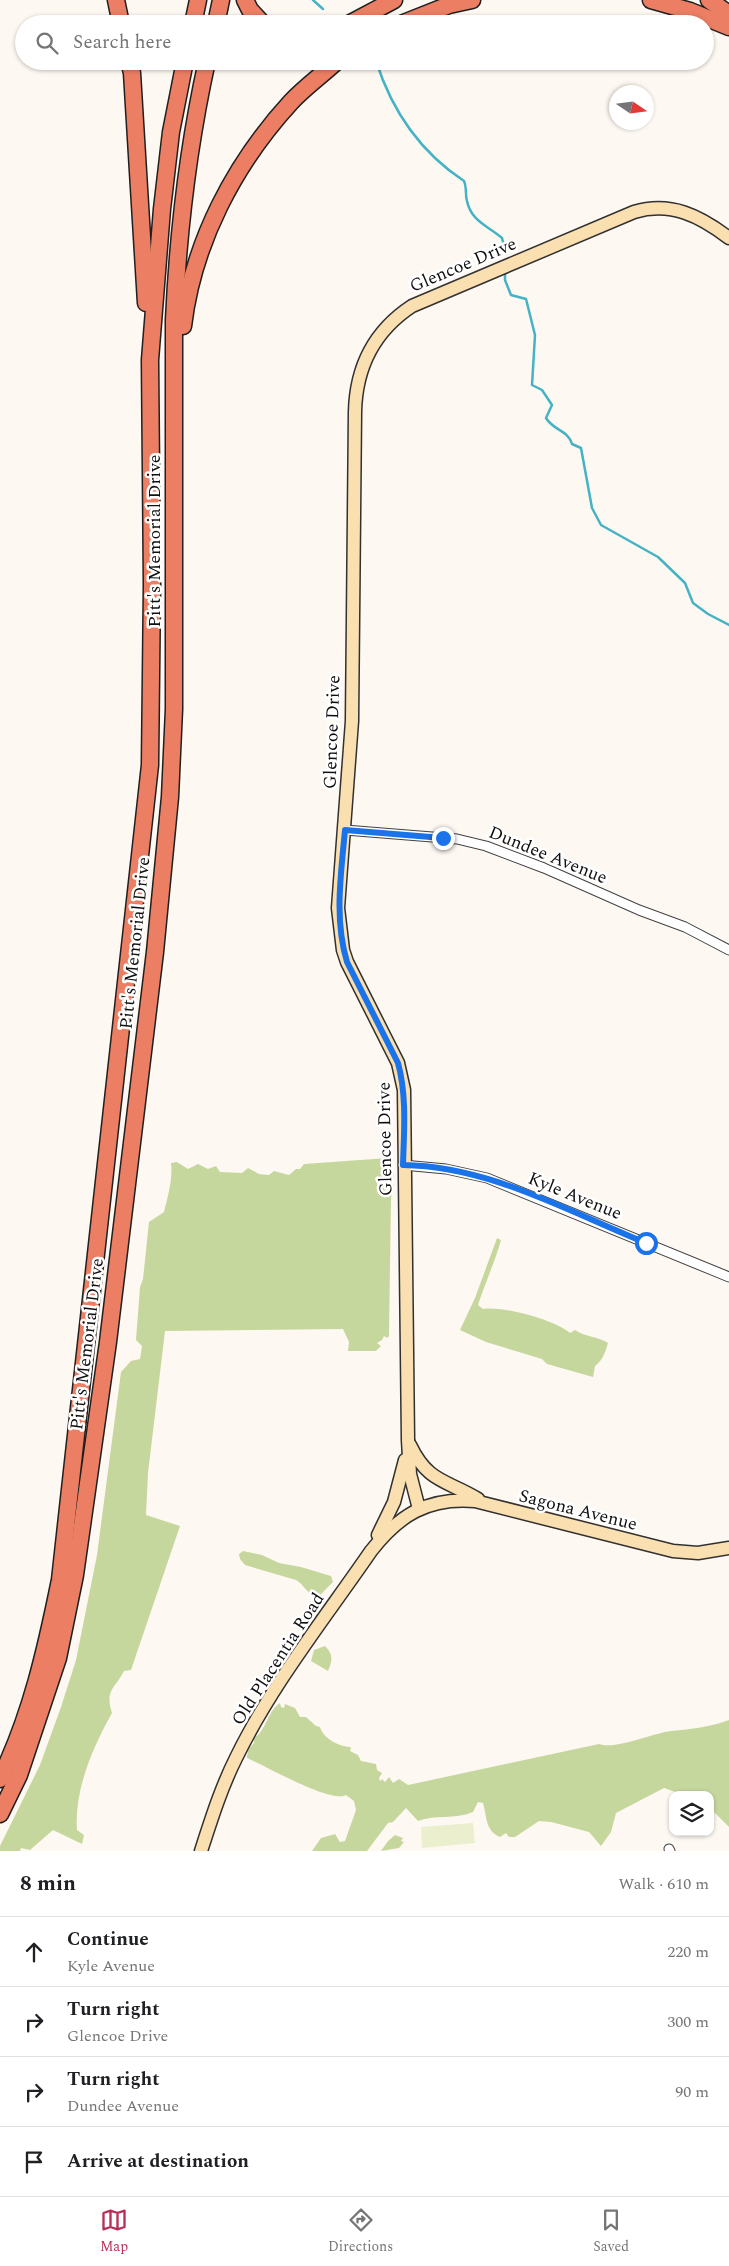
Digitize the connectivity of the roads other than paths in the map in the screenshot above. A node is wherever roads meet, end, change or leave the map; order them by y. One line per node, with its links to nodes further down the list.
1 (116, 0): 10 (highway)
2 (198, 0): 11 (highway)
3 (221, 0): 12 (highway)
4 (245, 0): 13 (highway)
5 (394, 0): 14 (highway)
6 (472, 0): 15 (highway)
7 (651, 0): 16 (highway)
8 (710, 0): 9 (highway)
9 (729, 14)
10 (119, 15)
11 (195, 15)
12 (218, 15)
13 (255, 15)
14 (366, 15)
15 (424, 15)
16 (701, 15)
17 (714, 20): 18 (highway)
18 (729, 27)
19 (130, 70): 24 (highway)
20 (183, 70): 24 (highway, Pitt's Memorial Drive)
21 (205, 70): 25 (highway, Pitt's Memorial Drive)
22 (327, 70): 25 (highway)
23 (729, 238): 26 (street, Glencoe Drive)
24 (150, 360): 35 (highway, Pitt's Memorial Drive)
25 (174, 396): 36 (highway, Pitt's Memorial Drive)
26 (345, 830): 27 (street, Dundee Avenue); 28 (street, Glencoe Drive)
27 (729, 950)
28 (403, 1165): 29 (street, Kyle Avenue); 30 (street, Glencoe Drive)
29 (729, 1277)
30 (408, 1440): 31 (street); 32 (street, Glencoe Drive); 34 (street)
31 (483, 1503): 32 (street, Sagona Avenue); 33 (street, Sagona Avenue)
32 (419, 1509): 34 (street, Old Placentia Road)
33 (729, 1548)
34 (372, 1551): 37 (street, Old Placentia Road)
35 (0, 1780)
36 (0, 1814)
37 (201, 1851)

